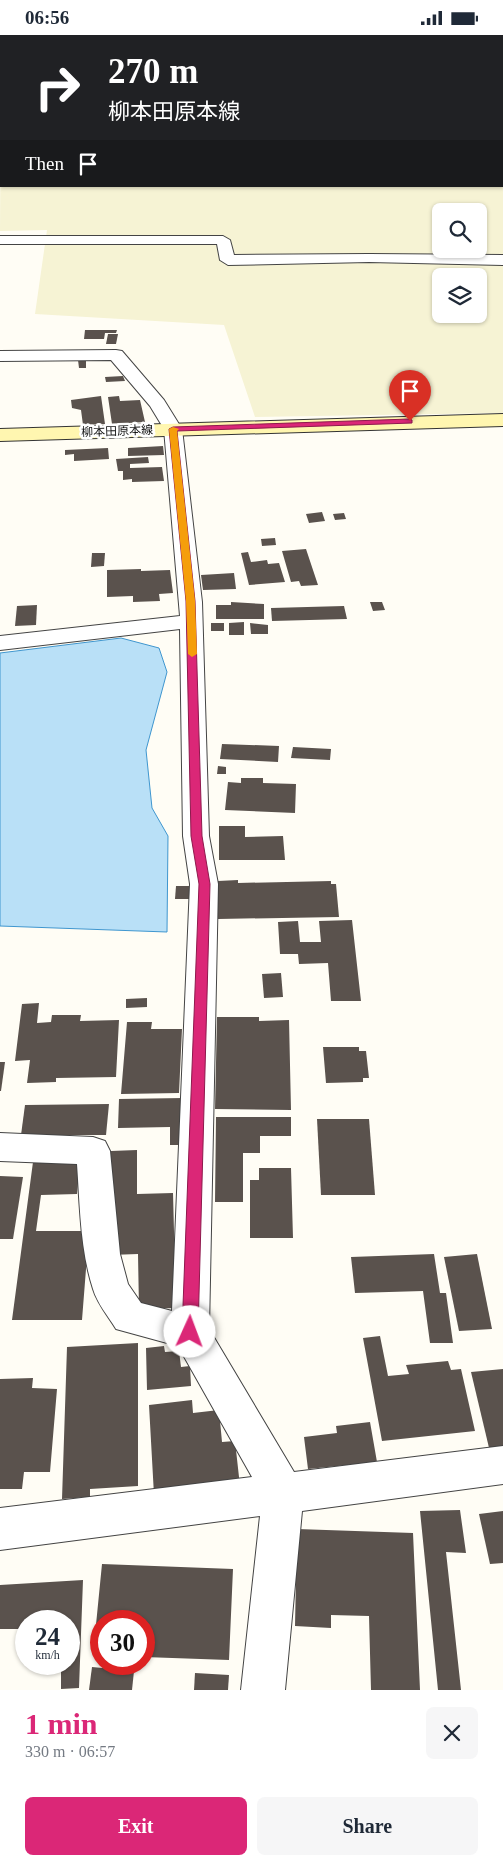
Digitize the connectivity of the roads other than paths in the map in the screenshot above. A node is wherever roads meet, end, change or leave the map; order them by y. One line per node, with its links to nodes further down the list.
1 (0, 240): 2 (street)
2 (503, 260)
3 (0, 356): 5 (street)
4 (503, 420): 5 (main road, 柳本田原本線)
5 (173, 429): 6 (main road, 柳本田原本線); 7 (street)
6 (0, 435)
7 (192, 621): 8 (street); 10 (street)
8 (0, 643)
9 (0, 1147): 10 (street)
10 (190, 1332): 12 (street)
11 (503, 1465): 12 (street)
12 (283, 1492): 13 (street); 14 (street)
13 (0, 1529)
14 (263, 1690)

